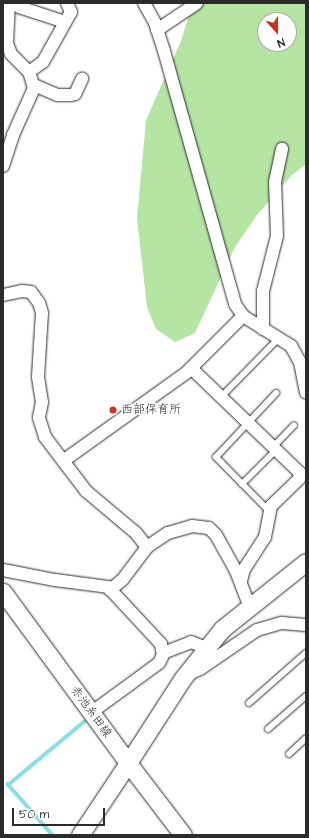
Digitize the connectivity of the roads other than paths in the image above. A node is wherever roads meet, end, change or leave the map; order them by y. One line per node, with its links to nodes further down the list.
1 (67, 3): 5 (street)
2 (144, 3): 6 (street)
3 (197, 3): 6 (street)
4 (16, 4): 5 (street); 7 (street)
5 (65, 22): 7 (street)
6 (157, 30): 13 (street)
7 (29, 72): 9 (street)
8 (82, 79): 9 (street)
9 (34, 85): 11 (street)
10 (282, 149): 14 (street)
11 (3, 166)
12 (3, 295): 23 (street)
13 (243, 316): 14 (street); 16 (street)
14 (263, 329): 15 (street)
15 (278, 338): 17 (street); 19 (lane)
16 (191, 368): 19 (street); 23 (street)
17 (306, 392)
18 (276, 393): 20 (lane)
19 (221, 397): 20 (street)
20 (249, 424): 22 (street); 24 (lane)
21 (294, 425): 22 (lane)
22 (274, 448): 24 (lane); 25 (street)
23 (63, 461): 26 (street)
24 (242, 484): 25 (lane)
25 (269, 512): 29 (street)
26 (147, 547): 29 (street); 30 (street)
27 (306, 562): 32 (street)
28 (3, 570): 30 (street)
29 (240, 581): 32 (street)
30 (110, 590): 35 (street)
31 (3, 592): 40 (street, 赤池糸田線)
32 (250, 607): 34 (street)
33 (306, 625): 37 (street)
34 (207, 648): 35 (street); 37 (street)
35 (163, 653): 40 (street)
36 (306, 653): 39 (lane)
37 (185, 675): 44 (street)
38 (306, 696): 41 (lane)
39 (249, 703)
40 (92, 712): 44 (street, 赤池糸田線)
41 (268, 730)
42 (306, 738): 43 (lane)
43 (289, 754)
44 (128, 763): 45 (street); 46 (street, 赤池糸田線)
45 (80, 835)
46 (183, 835)

